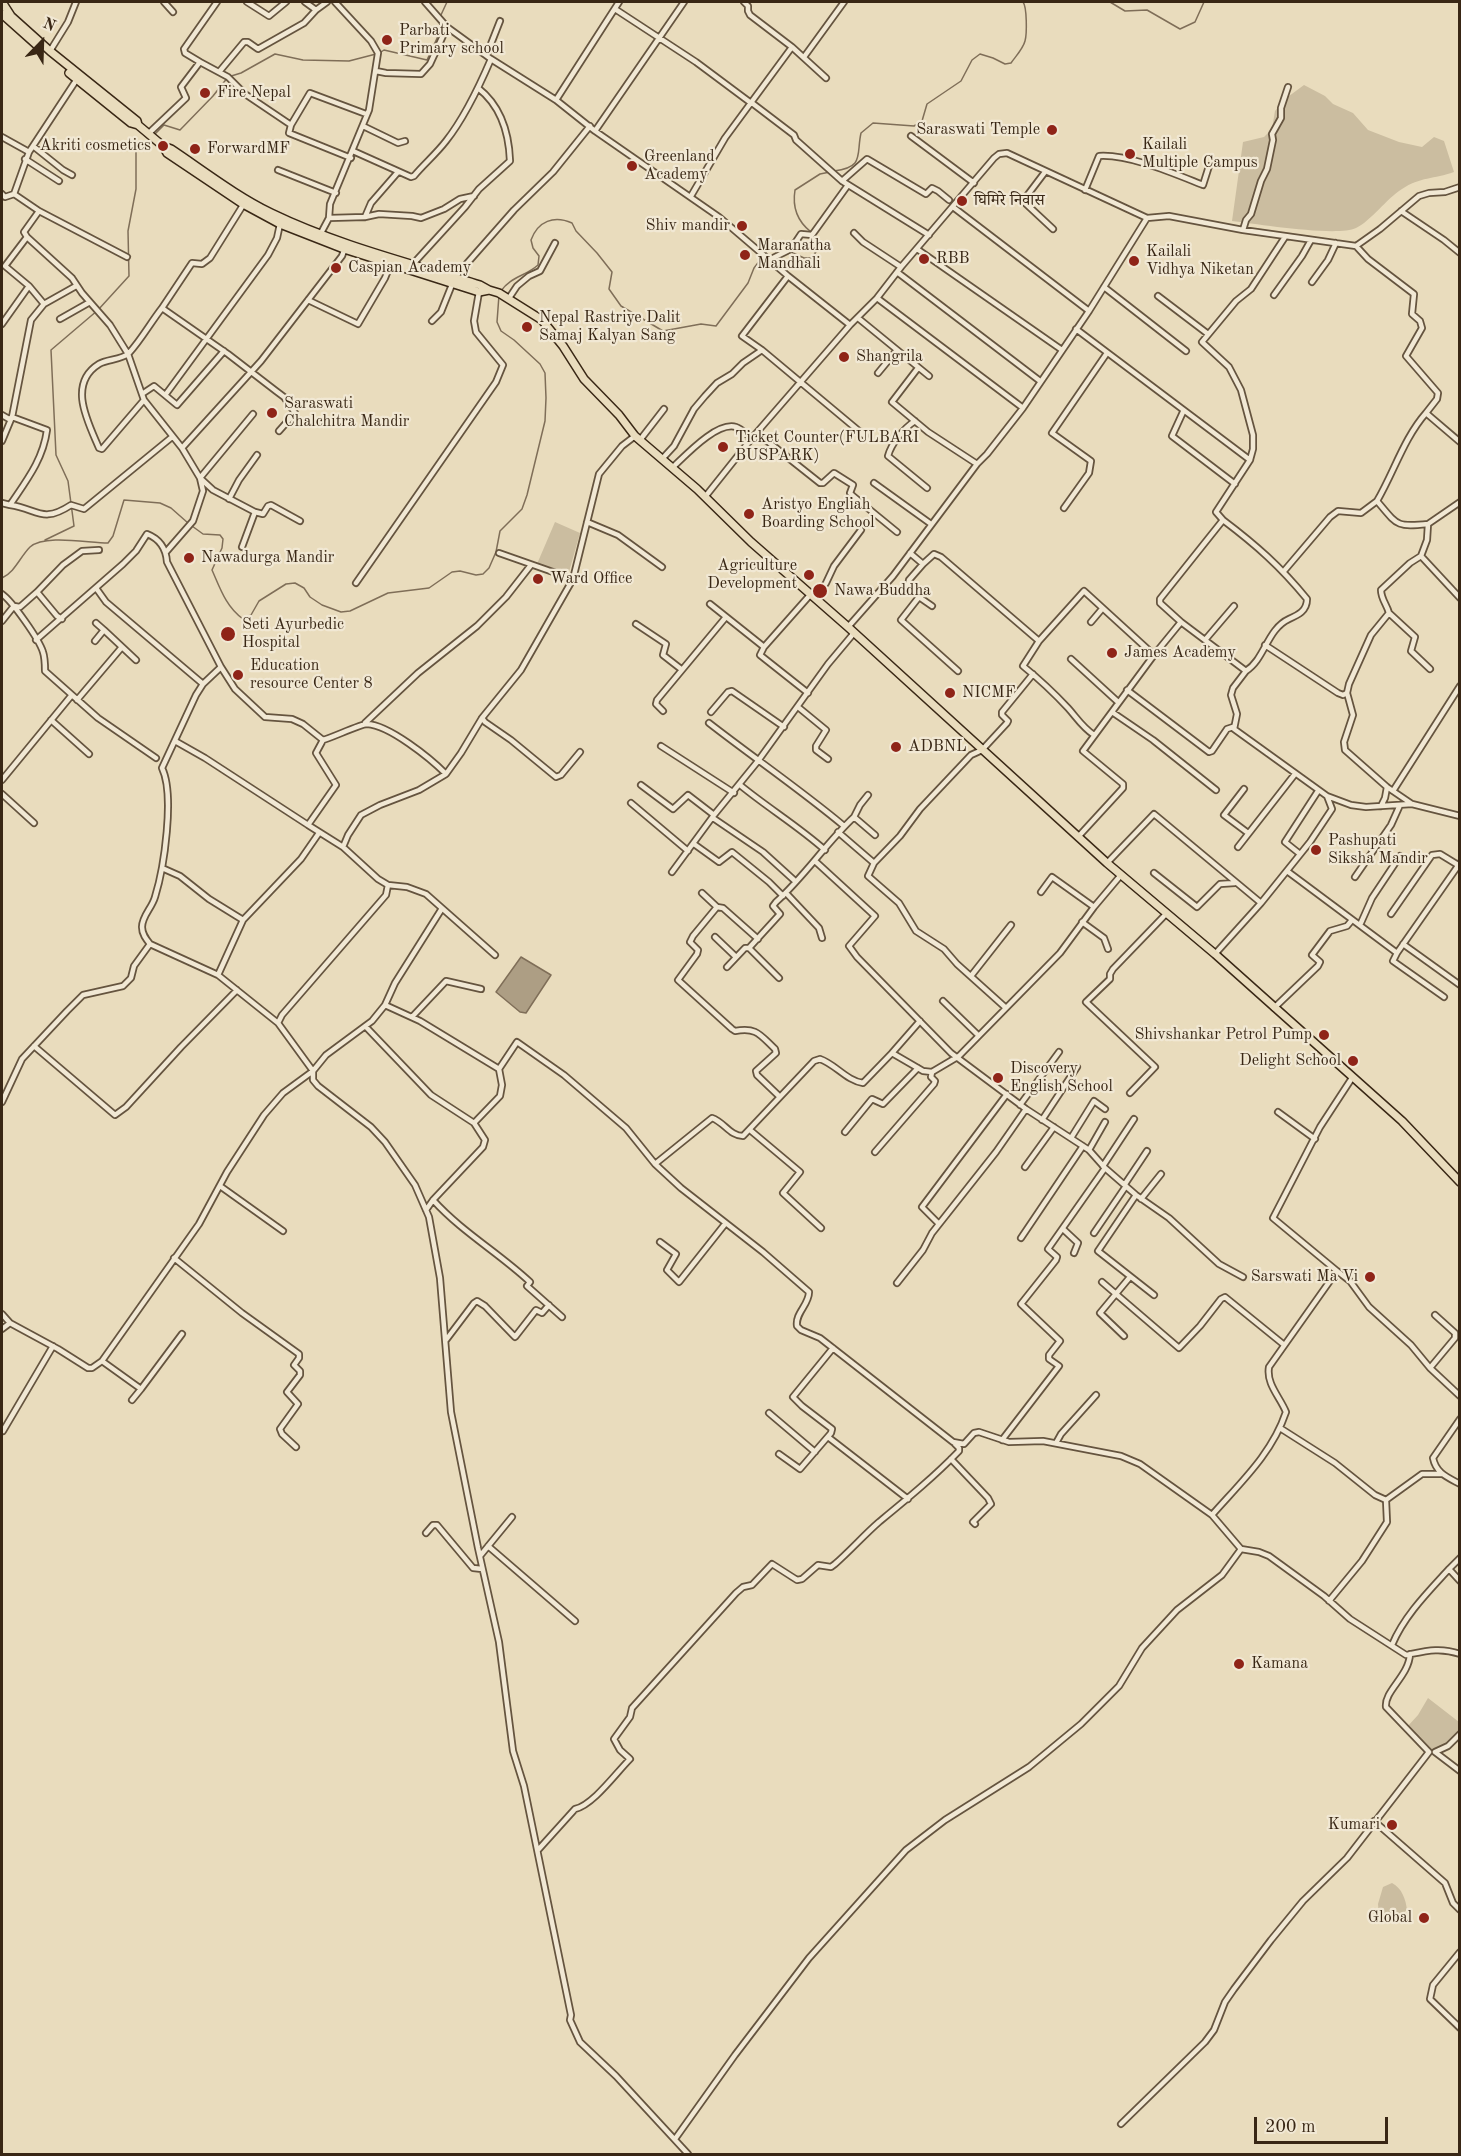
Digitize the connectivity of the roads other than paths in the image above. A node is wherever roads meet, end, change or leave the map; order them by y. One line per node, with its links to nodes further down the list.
1 (2, 2): 23 (main road)
2 (76, 2): 23 (street)
3 (164, 2): 17 (street)
4 (217, 2): 27 (street)
5 (247, 2): 6 (street)
6 (286, 2)
7 (305, 2): 16 (street)
8 (327, 2): 16 (street)
9 (335, 2): 28 (street)
10 (425, 2): 20 (street)
11 (619, 2): 15 (street)
12 (684, 2): 21 (street)
13 (744, 2): 22 (street)
14 (844, 2): 25 (street)
15 (615, 9): 21 (street); 34 (street)
16 (316, 10): 29 (street)
17 (173, 12)
18 (2, 14): 31 (main road)
19 (500, 21): 24 (street)
20 (447, 27): 24 (street); 28 (street)
21 (658, 38): 35 (street); 40 (street)
22 (792, 47): 25 (street); 35 (street)
23 (51, 51): 37 (main road)
24 (487, 54): 26 (street)
25 (804, 57): 30 (street)
26 (491, 59): 33 (street); 34 (street)
27 (201, 62): 29 (street); 41 (street)
28 (376, 71): 36 (street)
29 (219, 72): 38 (street)
30 (826, 78)
31 (77, 79): 37 (main road); 45 (street)
32 (1288, 87): 76 (street)
33 (478, 88): 52 (street); 64 (street)
34 (556, 100): 40 (street)
35 (752, 103): 56 (street); 65 (street)
36 (366, 114): 38 (street); 39 (street)
37 (138, 125): 41 (main road)
38 (291, 125): 48 (street)
39 (363, 126): 44 (street); 46 (street)
40 (592, 128): 65 (street); 95 (street)
41 (149, 134): 67 (main road)
42 (912, 136): 57 (street)
43 (2, 137): 47 (street)
44 (405, 141)
45 (33, 146): 47 (street); 54 (street)
46 (353, 151): 48 (street); 52 (street)
47 (29, 152): 49 (street)
48 (351, 158): 61 (street)
49 (25, 159): 55 (street); 63 (street)
50 (1209, 166): 60 (street)
51 (278, 170): 61 (street)
52 (398, 172): 71 (street)
53 (1045, 172): 57 (street); 60 (street); 75 (street)
54 (72, 175)
55 (59, 181)
56 (842, 181): 58 (street); 66 (street)
57 (974, 183): 68 (street)
58 (848, 185): 79 (street); 90 (street)
59 (1460, 187): 70 (street)
60 (1085, 190): 73 (street)
61 (336, 193): 72 (street)
62 (2, 194): 63 (street)
63 (14, 194): 69 (street)
64 (474, 196): 71 (street); 92 (street)
65 (691, 196): 90 (street)
66 (949, 200)
67 (245, 202): 74 (main road); 77 (main road); 109 (street)
68 (953, 207): 79 (street); 111 (street)
69 (39, 211): 80 (street); 89 (street)
70 (1401, 211): 86 (street); 88 (street)
71 (365, 217): 72 (street)
72 (329, 218): 77 (street)
73 (1147, 218): 76 (street); 99 (street)
74 (280, 224): 85 (main road); 120 (street)
75 (1053, 229)
76 (1243, 230): 81 (street)
77 (321, 233): 85 (main road)
78 (854, 233): 93 (street)
79 (929, 235): 87 (street)
80 (27, 237): 97 (street); 98 (street)
81 (1285, 237): 82 (street); 119 (street)
82 (1311, 240): 84 (street); 103 (street)
83 (555, 243): 104 (street)
84 (1336, 243): 86 (street); 96 (street)
85 (346, 246): 91 (main road); 92 (main road); 106 (street)
86 (1356, 246): 140 (street)
87 (917, 249): 93 (street); 123 (street)
88 (1460, 252)
89 (127, 257)
90 (769, 260): 94 (street)
91 (391, 263): 95 (main road); 106 (street)
92 (413, 264): 95 (main road)
93 (899, 270): 105 (street); 132 (street)
94 (788, 276): 117 (street); 121 (street)
95 (454, 280): 100 (main road); 101 (main road); 115 (street)
96 (1312, 282)
97 (76, 285): 107 (street); 108 (street)
98 (28, 286): 108 (street); 112 (street)
99 (1104, 287): 111 (street); 125 (street)
100 (489, 290): 101 (main road); 104 (main road)
101 (479, 292): 189 (street)
102 (1158, 296): 119 (street)
103 (1274, 296)
104 (509, 298): 149 (main road)
105 (877, 298): 113 (street); 137 (street)
106 (308, 300): 129 (street)
107 (90, 302): 114 (street); 127 (street)
108 (44, 304): 143 (street)
109 (162, 308): 120 (street); 127 (street)
110 (2, 309): 112 (street)
111 (1089, 310): 118 (street)
112 (8, 314): 116 (street)
113 (858, 318): 117 (street); 122 (street)
114 (60, 320)
115 (432, 321)
116 (2, 324)
117 (850, 325): 133 (street)
118 (1076, 329): 123 (street); 126 (street)
119 (1208, 334): 156 (street)
120 (207, 339): 124 (street); 135 (street)
121 (762, 350): 133 (street); 155 (street)
122 (897, 350): 128 (street); 130 (street)
123 (1062, 350): 132 (street)
124 (224, 351): 129 (street); 135 (street)
125 (1186, 351)
126 (1107, 353): 139 (street); 169 (street)
127 (128, 354): 134 (street); 136 (street)
128 (918, 368): 131 (street); 144 (street)
129 (250, 371): 145 (street); 153 (street)
130 (878, 373)
131 (929, 376)
132 (1040, 381): 137 (street)
133 (800, 383): 146 (street); 147 (street)
134 (142, 394): 135 (street); 136 (street)
135 (166, 394)
136 (144, 400): 148 (street)
137 (1023, 408): 157 (street)
138 (664, 410): 149 (street)
139 (1183, 412): 156 (street); 161 (street)
140 (1426, 413): 152 (street); 165 (street)
141 (253, 414): 159 (street)
142 (2, 415): 143 (street)
143 (12, 417): 151 (street); 168 (street)
144 (915, 421): 157 (street); 162 (street)
145 (279, 431)
146 (757, 433): 150 (street); 177 (street)
147 (865, 436)
148 (172, 437): 153 (street); 168 (street)
149 (638, 438): 155 (main road); 173 (street)
150 (752, 438): 158 (street); 163 (street)
151 (2, 441)
152 (1460, 442)
153 (182, 448): 159 (street)
154 (257, 455): 164 (street)
155 (662, 459): 158 (main road)
156 (1250, 460): 161 (street)
157 (977, 464): 174 (street)
158 (672, 468): 163 (main road)
159 (200, 478): 164 (street); 180 (street)
160 (874, 483): 174 (street)
161 (1235, 484): 171 (street)
162 (927, 489)
163 (705, 496): 193 (main road)
164 (229, 499): 170 (street)
165 (1377, 501): 175 (street); 187 (street)
166 (1460, 502): 175 (street)
167 (2, 503): 168 (street)
168 (10, 505)
169 (1064, 508)
170 (255, 512): 172 (street); 178 (street)
171 (1223, 520): 187 (street); 206 (street)
172 (300, 521)
173 (587, 522): 186 (street); 188 (street)
174 (931, 524): 182 (street)
175 (1428, 524): 183 (street)
176 (861, 530): 193 (street)
177 (897, 532)
178 (242, 547)
179 (99, 550): 191 (street)
180 (166, 552): 190 (street); 222 (street)
181 (499, 553): 185 (street)
182 (910, 553): 184 (street); 209 (street)
183 (1421, 556): 195 (street); 201 (street)
184 (923, 564): 194 (street); 215 (street)
185 (531, 565): 188 (street); 242 (street)
186 (662, 567)
187 (1284, 571): 216 (street)
188 (573, 579): 240 (street)
189 (356, 583)
190 (96, 588): 203 (street); 228 (street)
191 (37, 592): 197 (street); 203 (street)
192 (2, 594): 197 (street)
193 (813, 597): 209 (main road); 218 (street)
194 (919, 597): 198 (street); 225 (street)
195 (1460, 598)
196 (710, 604): 202 (street)
197 (14, 606): 204 (street); 212 (street)
198 (932, 606)
199 (1234, 606): 213 (street)
200 (1102, 609): 205 (street); 215 (street); 219 (street)
201 (1389, 613): 224 (street); 232 (street)
202 (726, 617): 218 (street); 223 (street)
203 (62, 619): 212 (street)
204 (2, 621)
205 (1090, 622)
206 (1181, 622): 213 (street); 219 (street)
207 (96, 623): 210 (street)
208 (636, 624): 223 (street)
209 (848, 627): 211 (main road)
210 (105, 630): 214 (street); 217 (street)
211 (854, 633): 231 (street); 250 (main road)
212 (36, 640): 233 (street)
213 (1205, 640): 226 (street)
214 (95, 641)
215 (1039, 641): 227 (street)
216 (1265, 645): 226 (street); 232 (street)
217 (122, 647): 221 (street); 234 (street)
218 (764, 647): 231 (street)
219 (1154, 655): 230 (street)
220 (1071, 659): 235 (street)
221 (136, 660)
222 (221, 666): 228 (street); 247 (street)
223 (681, 669): 237 (street)
224 (1430, 669)
225 (958, 671)
226 (1245, 671): 245 (street)
227 (1033, 674): 246 (street); 250 (street)
228 (203, 684): 248 (street)
229 (1460, 686): 267 (street)
230 (1127, 690): 235 (street); 245 (street)
231 (808, 693): 236 (street)
232 (1347, 693): 263 (street)
233 (71, 696): 234 (street); 241 (street)
234 (77, 700): 253 (street)
235 (1118, 702): 239 (street)
236 (798, 707): 244 (street); 254 (street)
237 (663, 711)
238 (711, 712): 244 (street)
239 (1112, 712): 246 (street); 265 (street)
240 (482, 718): 251 (street); 258 (street)
241 (51, 720): 252 (street); 260 (street)
242 (365, 723): 247 (street); 258 (street)
243 (709, 723): 255 (street)
244 (784, 727): 255 (street)
245 (1233, 727): 259 (street)
246 (1094, 735): 289 (street)
247 (323, 740): 282 (street)
248 (175, 741): 256 (street); 282 (street)
249 (661, 746): 268 (street)
250 (982, 750): 289 (main road); 299 (street)
251 (580, 752)
252 (89, 754)
253 (156, 759): 256 (street); 257 (street)
254 (828, 759)
255 (758, 761): 262 (street); 283 (street)
256 (165, 762): 257 (street)
257 (162, 768): 302 (street)
258 (446, 774): 287 (street)
259 (1295, 774): 266 (street); 286 (street)
260 (2, 780)
261 (641, 785): 278 (street)
262 (740, 785): 268 (street); 294 (street)
263 (1387, 787): 267 (street); 276 (street)
264 (1244, 789): 286 (street)
265 (1216, 790)
266 (1318, 791): 271 (street); 296 (street)
267 (1393, 791): 274 (street)
268 (734, 793): 278 (street)
269 (2, 794): 281 (street)
270 (868, 795): 280 (street)
271 (1327, 796): 273 (street); 277 (street)
272 (631, 803): 295 (street)
273 (1343, 803): 276 (street); 277 (street)
274 (1412, 804): 275 (street); 279 (street)
275 (1400, 805): 276 (street); 307 (street)
276 (1380, 806)
277 (1332, 809): 296 (street)
278 (714, 816): 291 (street); 308 (street)
279 (1460, 816)
280 (854, 817): 283 (street); 288 (street)
281 (34, 823)
282 (308, 825): 285 (street)
283 (844, 826): 284 (street)
284 (838, 832): 294 (street); 299 (street)
285 (319, 833): 290 (street); 320 (street)
286 (1248, 833): 293 (street)
287 (348, 834): 290 (street); 292 (street)
288 (875, 835)
289 (1078, 837): 300 (main road)
290 (335, 840): 292 (street)
291 (694, 844): 295 (street); 313 (street)
292 (343, 847): 310 (street)
293 (1238, 847)
294 (825, 850): 298 (street)
295 (688, 851): 304 (street)
296 (1300, 854): 303 (street)
297 (1400, 856): 324 (street)
298 (816, 861): 308 (street); 349 (street)
299 (874, 863): 338 (street)
300 (1107, 863): 306 (main road); 309 (street)
301 (1459, 864): 319 (street); 329 (street)
302 (162, 868): 320 (street); 328 (street)
303 (1287, 871): 314 (street); 321 (street)
304 (672, 872)
305 (1154, 873): 309 (street)
306 (1121, 875): 315 (street); 318 (main road)
307 (1355, 877)
308 (795, 881): 313 (street)
309 (1235, 883): 314 (street)
310 (388, 885): 317 (street); 350 (street)
311 (1041, 892): 315 (street)
312 (702, 893): 316 (street)
313 (784, 895): 326 (street); 327 (street)
314 (1261, 903): 333 (street)
315 (1094, 907): 322 (street)
316 (717, 908): 327 (street); 365 (street)
317 (441, 910): 334 (street); 345 (street)
318 (1166, 914): 333 (main road); 363 (street)
319 (1391, 914)
320 (243, 920): 337 (street)
321 (1352, 920): 324 (street); 347 (street)
322 (1082, 922): 331 (street); 346 (street)
323 (1011, 925): 338 (street)
324 (1360, 926): 332 (street)
325 (715, 937): 335 (street)
326 (822, 938)
327 (758, 939): 330 (street)
328 (150, 944): 337 (street); 353 (street)
329 (1403, 944): 332 (street); 340 (street)
330 (749, 948): 335 (street); 339 (street)
331 (1108, 949)
332 (1397, 953): 343 (street)
333 (1215, 954): 347 (main road)
334 (495, 956)
335 (736, 957): 336 (street)
336 (727, 967)
337 (218, 975): 342 (street)
338 (971, 976): 346 (street)
339 (779, 978)
340 (1460, 985)
341 (481, 989): 348 (street)
342 (237, 990): 350 (street); 353 (street)
343 (1444, 997)
344 (943, 1001): 352 (street)
345 (385, 1005): 348 (street); 351 (street)
346 (1006, 1008): 352 (street)
347 (1274, 1008): 362 (main road)
348 (412, 1017): 359 (street)
349 (920, 1021): 355 (street); 356 (street)
350 (278, 1023): 360 (street)
351 (366, 1027): 360 (street); 374 (street)
352 (978, 1035): 356 (street)
353 (34, 1046): 366 (street)
354 (1059, 1052): 367 (street)
355 (892, 1053): 358 (street); 365 (street)
356 (959, 1056): 361 (street); 364 (street)
357 (1077, 1067): 372 (street)
358 (918, 1068): 361 (street); 377 (street)
359 (499, 1069): 374 (street); 384 (street)
360 (313, 1071): 390 (street); 393 (street)
361 (932, 1072): 383 (street)
362 (1352, 1078): 379 (street); 388 (main road)
363 (1130, 1093)
364 (1007, 1094): 367 (street); 395 (street)
365 (780, 1097): 376 (street)
366 (2, 1102)
367 (1020, 1105): 368 (street)
368 (1026, 1109): 372 (street); 395 (street)
369 (1105, 1109): 378 (street)
370 (1278, 1112): 379 (street)
371 (1134, 1119): 386 (street)
372 (1042, 1120): 375 (street)
373 (1105, 1122): 381 (street)
374 (474, 1123): 392 (street)
375 (1054, 1127): 378 (street); 385 (street)
376 (750, 1130): 384 (street); 396 (street)
377 (845, 1132)
378 (1071, 1138): 380 (street)
379 (1315, 1138): 404 (street)
380 (1083, 1146): 381 (street); 400 (street)
381 (1089, 1150): 386 (street)
382 (1147, 1151): 389 (street)
383 (875, 1152)
384 (655, 1164): 394 (street)
385 (1025, 1167)
386 (1104, 1167): 389 (street); 397 (street)
387 (1161, 1174): 391 (street)
388 (1460, 1182)
389 (1125, 1185): 391 (street); 399 (street)
390 (220, 1186): 398 (street); 403 (street)
391 (1138, 1197): 405 (street); 406 (street)
392 (433, 1200): 393 (street); 411 (street)
393 (426, 1210): 419 (street)
394 (724, 1224): 401 (street); 422 (street)
395 (939, 1224): 408 (street)
396 (821, 1228)
397 (1063, 1229): 402 (street); 434 (street)
398 (283, 1231)
399 (1094, 1233)
400 (1021, 1238)
401 (660, 1242)
402 (1074, 1253)
403 (174, 1258): 423 (street); 437 (street)
404 (1337, 1271): 420 (street); 424 (street)
405 (1130, 1277): 409 (street); 410 (street)
406 (1244, 1277)
407 (1102, 1282): 409 (street)
408 (897, 1283)
409 (1116, 1293): 418 (street); 420 (street)
410 (1154, 1295)
411 (549, 1305): 414 (street); 419 (street)
412 (2, 1314): 415 (street)
413 (1435, 1315): 424 (street)
414 (562, 1317)
415 (10, 1323): 416 (street); 421 (street)
416 (2, 1329)
417 (182, 1334): 425 (street)
418 (1124, 1336)
419 (446, 1340): 451 (street)
420 (1284, 1344): 431 (street)
421 (53, 1346): 423 (street); 432 (street)
422 (833, 1348): 433 (street); 435 (street)
423 (102, 1361): 425 (street)
424 (1430, 1368): 427 (street)
425 (141, 1389): 428 (street)
426 (1096, 1395): 436 (street)
427 (1460, 1396)
428 (132, 1400)
429 (769, 1413): 438 (street)
430 (1460, 1419): 441 (street)
431 (1280, 1428): 444 (street); 445 (street)
432 (3, 1431)
433 (828, 1437): 438 (street); 443 (street)
434 (1002, 1440): 435 (street); 436 (street)
435 (953, 1442): 440 (street)
436 (1056, 1443): 445 (street)
437 (296, 1446)
438 (815, 1452): 439 (street)
439 (779, 1454)
440 (951, 1459): 443 (street); 447 (street)
441 (1440, 1474): 442 (street); 444 (street)
442 (1460, 1484)
443 (908, 1499): 465 (street)
444 (1386, 1500): 456 (street)
445 (1212, 1515): 450 (street)
446 (513, 1516): 449 (street)
447 (975, 1524)
448 (426, 1533): 453 (street)
449 (488, 1545): 451 (street); 457 (street)
450 (1241, 1549): 456 (street); 470 (street)
451 (480, 1556): 453 (street)
452 (1460, 1558): 454 (street)
453 (483, 1569): 465 (street)
454 (1449, 1569): 455 (street); 458 (street)
455 (1460, 1581)
456 (1329, 1601): 458 (street)
457 (575, 1621)
458 (1392, 1645): 459 (street)
459 (1410, 1654): 460 (street); 462 (street)
460 (1460, 1654)
461 (1460, 1734): 462 (street)
462 (1432, 1752): 463 (street); 464 (street)
463 (1460, 1771)
464 (1374, 1821): 466 (street); 469 (street)
465 (538, 1851): 470 (street)
466 (1460, 1910)
467 (1460, 1952): 468 (street)
468 (1460, 2028)
469 (1120, 2124)
470 (675, 2139): 471 (street)
471 (687, 2154)

